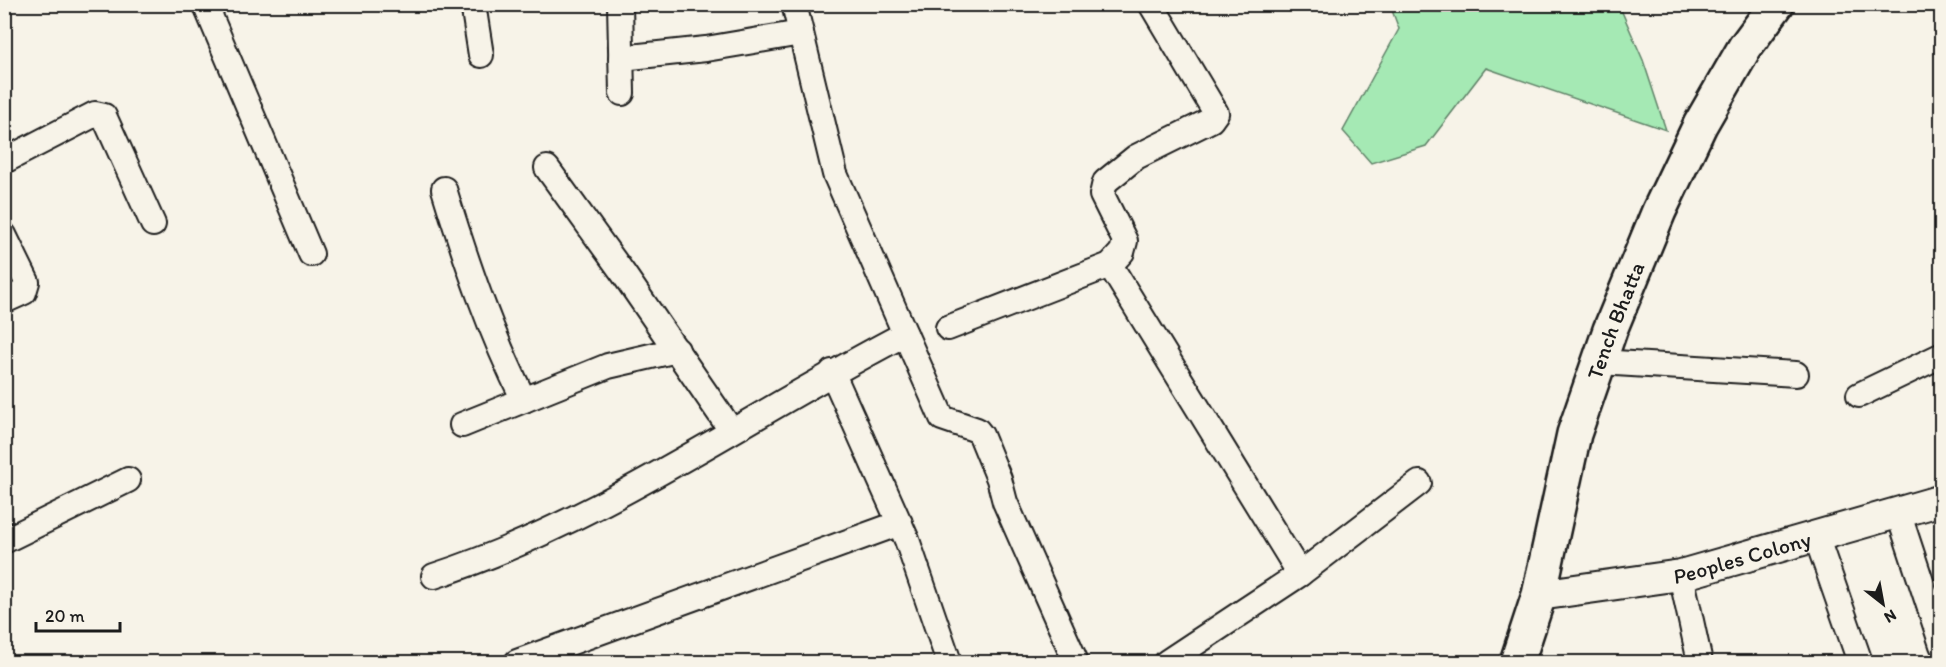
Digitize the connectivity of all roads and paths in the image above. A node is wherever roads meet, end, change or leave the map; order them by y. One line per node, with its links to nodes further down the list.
1 (206, 4): 16 (street)
2 (473, 4): 8 (street)
3 (620, 4): 9 (street)
4 (794, 4): 7 (street)
5 (1151, 4): 17 (street)
6 (1777, 4): 23 (main road, Tench Bhatta)
7 (801, 33): 9 (street); 20 (street)
8 (481, 55)
9 (621, 58): 10 (street)
10 (622, 93)
11 (4, 161): 14 (street)
12 (547, 168): 21 (street)
13 (444, 189): 27 (street)
14 (153, 224)
15 (4, 235): 18 (street)
16 (310, 254)
17 (1110, 265): 19 (street); 37 (street)
18 (4, 301)
19 (948, 328)
20 (905, 334): 24 (street); 44 (street)
21 (677, 350): 27 (street); 29 (street)
22 (1941, 355): 26 (street)
23 (1599, 362): 25 (street); 40 (main road, Tench Bhatta)
24 (832, 372): 29 (street); 34 (street)
25 (1796, 374)
26 (1858, 395)
27 (524, 400): 28 (street)
28 (462, 425)
29 (731, 429): 39 (street)
30 (128, 480): 36 (street)
31 (1419, 483): 37 (street)
32 (1941, 500): 33 (street, Peoples Colony)
33 (1898, 513): 35 (street, Peoples Colony); 41 (street)
34 (900, 523): 42 (street); 43 (street)
35 (1815, 536): 38 (street, Peoples Colony); 48 (street)
36 (4, 541)
37 (1300, 574): 45 (street)
38 (1681, 575): 40 (street, Peoples Colony); 47 (street)
39 (434, 576)
40 (1539, 595): 46 (main road, Tench Bhatta)
41 (1941, 645)
42 (517, 663)
43 (949, 663)
44 (1076, 663)
45 (1167, 663)
46 (1517, 663)
47 (1700, 663)
48 (1860, 663)

